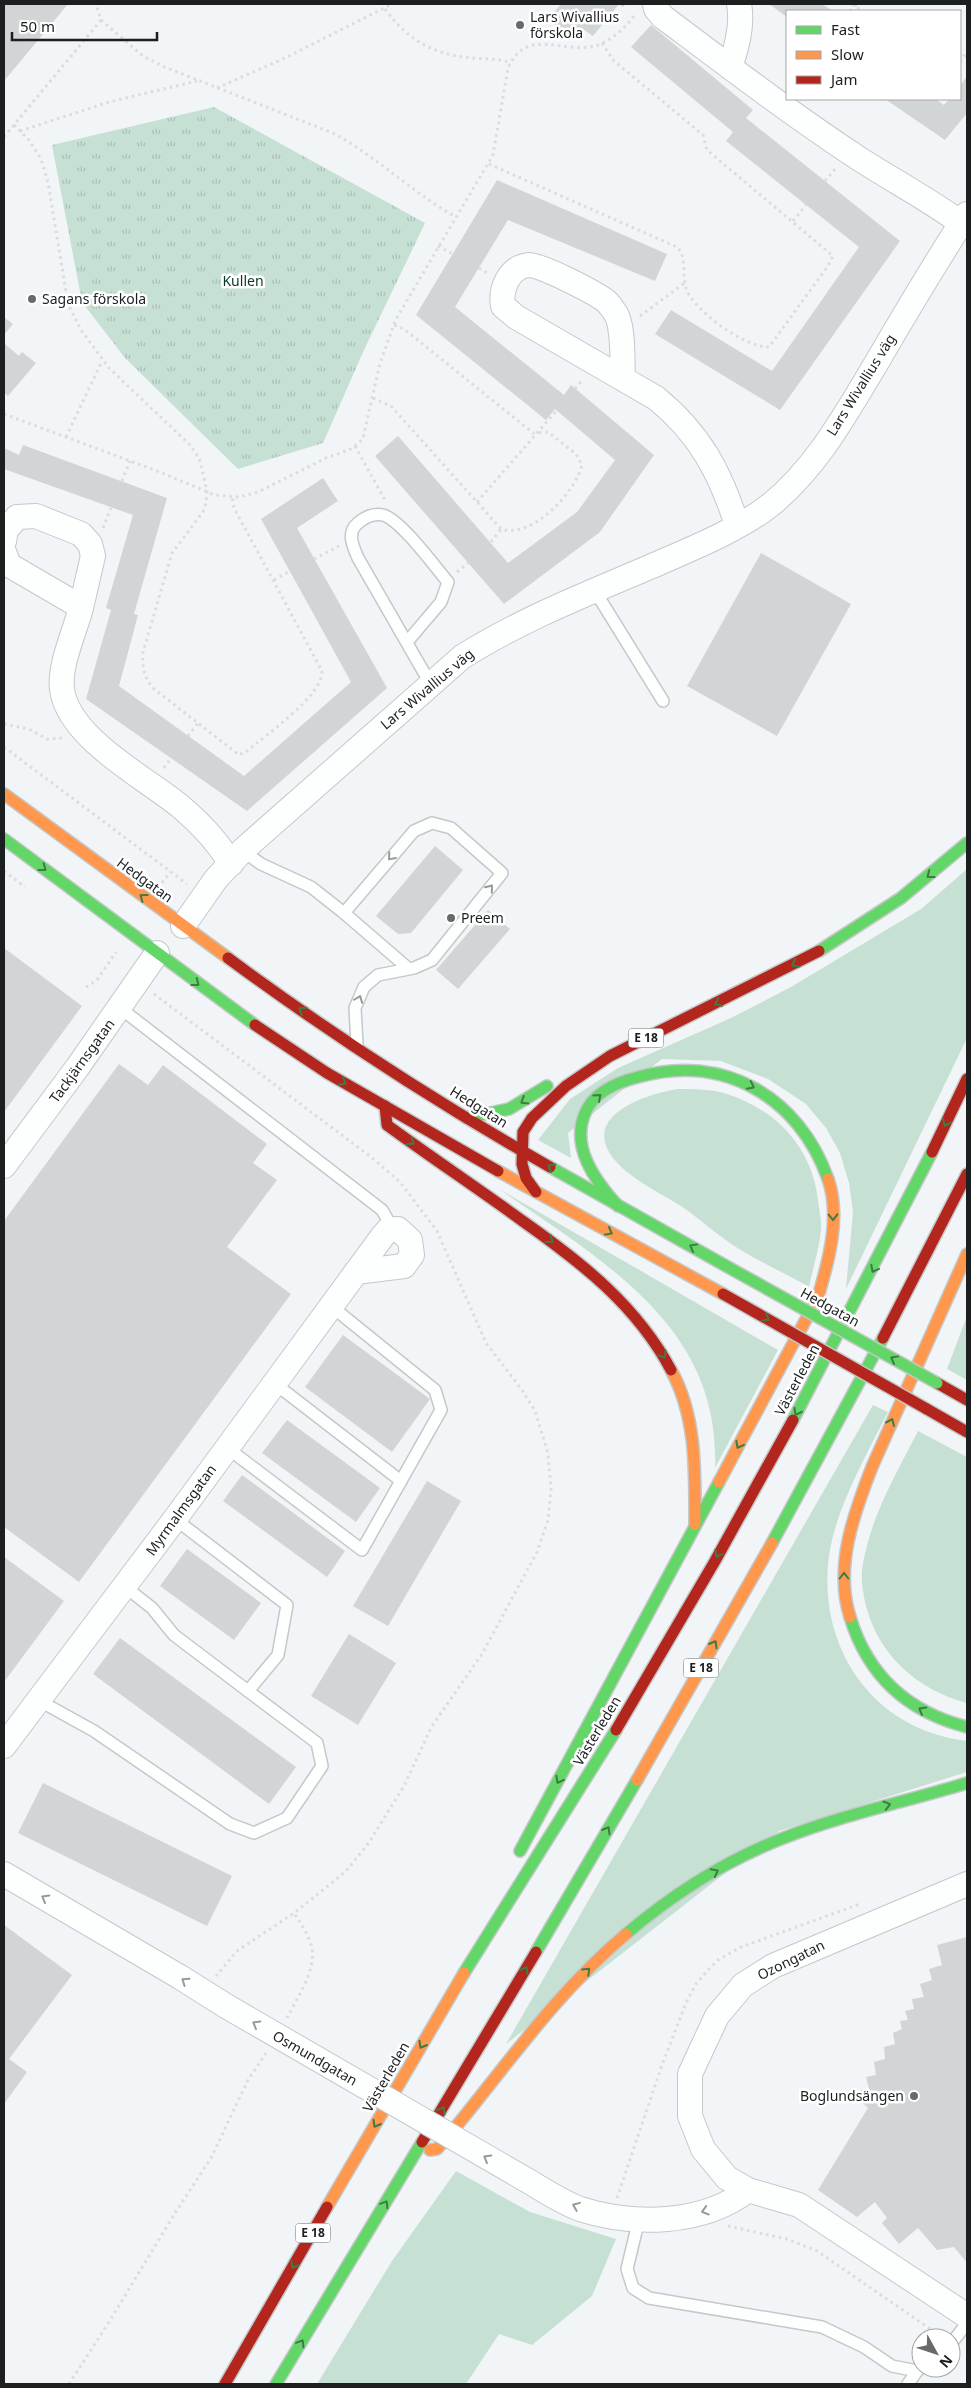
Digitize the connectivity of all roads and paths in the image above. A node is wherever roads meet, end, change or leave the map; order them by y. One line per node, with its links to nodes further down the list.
1 (96, 4): 6 (path)
2 (392, 4): 5 (path)
3 (740, 4): 9 (street)
4 (647, 6): 7 (path); 9 (street, Lars Wivallius väg)
5 (385, 9): 8 (path); 11 (path)
6 (101, 20): 10 (path); 12 (path)
7 (602, 43): 8 (path); 19 (path)
8 (510, 62): 15 (path)
9 (730, 67): 18 (street, Lars Wivallius väg)
10 (198, 81): 11 (path); 13 (path)
11 (217, 88): 17 (path)
12 (14, 125): 13 (path); 14 (path)
13 (20, 131): 25 (path)
14 (4, 137)
15 (489, 164): 17 (path); 22 (path)
16 (806, 205): 19 (path)
17 (456, 217): 20 (path)
18 (964, 218): 39 (street, Lars Wivallius väg)
19 (793, 222): 22 (path)
20 (438, 246): 21 (path); 23 (path)
21 (453, 254)
22 (686, 282): 24 (path)
23 (394, 325): 27 (path); 30 (path)
24 (620, 328): 26 (street); 26 (street)
25 (102, 361): 31 (path); 35 (path)
26 (623, 379): 39 (street)
27 (373, 398): 32 (path); 37 (path)
28 (557, 410): 30 (path)
29 (4, 414): 31 (path)
30 (539, 432): 37 (path); 40 (path)
31 (66, 437): 33 (path)
32 (354, 446): 36 (path); 38 (path)
33 (130, 461): 34 (path); 35 (path)
34 (122, 481)
35 (207, 492): 36 (path); 53 (path)
36 (232, 496): 47 (path)
37 (477, 502): 40 (path)
38 (383, 515): 41 (lane); 50 (lane)
39 (737, 525): 48 (street, Lars Wivallius väg)
40 (501, 529): 43 (path)
41 (350, 540): 45 (path); 50 (lane)
42 (4, 541): 49 (street)
43 (491, 542)
44 (4, 552): 49 (street)
45 (314, 559)
46 (290, 572): 47 (path)
47 (274, 580): 53 (path)
48 (595, 591): 51 (street, Lars Wivallius väg); 52 (lane)
49 (81, 607): 55 (street)
50 (407, 642): 51 (lane)
51 (430, 683): 61 (street, Lars Wivallius väg)
52 (663, 701)
53 (198, 723): 56 (path)
54 (4, 724): 55 (path)
55 (82, 728): 61 (street)
56 (188, 736)
57 (4, 747): 62 (path)
58 (4, 794): 64 (main road, Hedgatan, one-way to 58)
59 (4, 839): 65 (main road, one-way to 65)
60 (967, 844): 72 (main road, E 18, one-way to 72)
61 (237, 857): 62 (street, Lars Wivallius väg); 63 (lane)
62 (204, 896): 64 (street, Lars Wivallius väg)
63 (344, 913): 67 (lane); 67 (lane, one-way to 63)
64 (180, 929): 70 (main road, Hedgatan, one-way to 64)
65 (161, 950): 69 (street, Tackjärnsgatan); 73 (main road, one-way to 73)
66 (116, 954): 68 (path)
67 (410, 969): 70 (lane, one-way to 67)
68 (86, 987)
69 (120, 1008): 76 (street, Tackjärnsgatan); 80 (lane)
70 (357, 1047): 74 (main road, Hedgatan)
71 (967, 1079): 104 (main road, Västerleden / E 18, one-way to 104)
72 (566, 1086): 74 (main road, E 18, one-way to 74); 75 (main road, E 18)
73 (386, 1106): 78 (main road); 90 (main road, one-way to 90)
74 (470, 1121): 75 (main road, Hedgatan)
75 (521, 1150): 78 (main road, E 18); 79 (main road, Hedgatan, one-way to 75)
76 (4, 1166)
77 (967, 1174): 107 (main road, E 18, one-way to 77)
78 (536, 1192): 86 (main road, one-way to 86, bridge)
79 (618, 1206): 85 (main road, Hedgatan, one-way to 79, bridge); 90 (main road, one-way to 90)
80 (393, 1229): 82 (street, Myrmalmsgatan); 82 (street)
81 (967, 1254): 94 (main road, one-way to 81)
82 (356, 1272): 83 (street, Myrmalmsgatan)
83 (331, 1306): 84 (street, Myrmalmsgatan); 88 (lane)
84 (274, 1383): 87 (street, Myrmalmsgatan); 88 (lane)
85 (967, 1400)
86 (967, 1432)
87 (226, 1447): 88 (lane); 89 (street, Myrmalmsgatan)
88 (401, 1481)
89 (175, 1519): 91 (street, Myrmalmsgatan); 92 (lane)
90 (695, 1528): 97 (main road, one-way to 97)
91 (124, 1586): 92 (lane); 93 (street, Myrmalmsgatan)
92 (248, 1691): 93 (lane)
93 (38, 1700): 95 (street, Myrmalmsgatan)
94 (967, 1726)
95 (4, 1746)
96 (967, 1783): 107 (main road, one-way to 96)
97 (512, 1865)
98 (4, 1874): 103 (street, Osmundgatan, one-way to 98)
99 (967, 1884): 108 (street, Ozongatan)
100 (489, 1910): 104 (main road, E 18)
101 (294, 1913): 105 (path)
102 (276, 1925): 103 (path)
103 (204, 1993): 109 (street, Osmundgatan, one-way to 103, bridge)
104 (443, 2007): 115 (main road, Västerleden / E 18, one-way to 115)
105 (284, 2024)
106 (271, 2045): 114 (path)
107 (417, 2152): 116 (main road, E 18, one-way to 107)
108 (748, 2190): 109 (street, Osmundgatan, one-way to 109); 111 (street, Ozongatan)
109 (639, 2219): 113 (lane)
110 (720, 2225): 112 (path)
111 (967, 2316)
112 (929, 2328)
113 (911, 2368)
114 (69, 2384)
115 (225, 2384)
116 (276, 2384)

